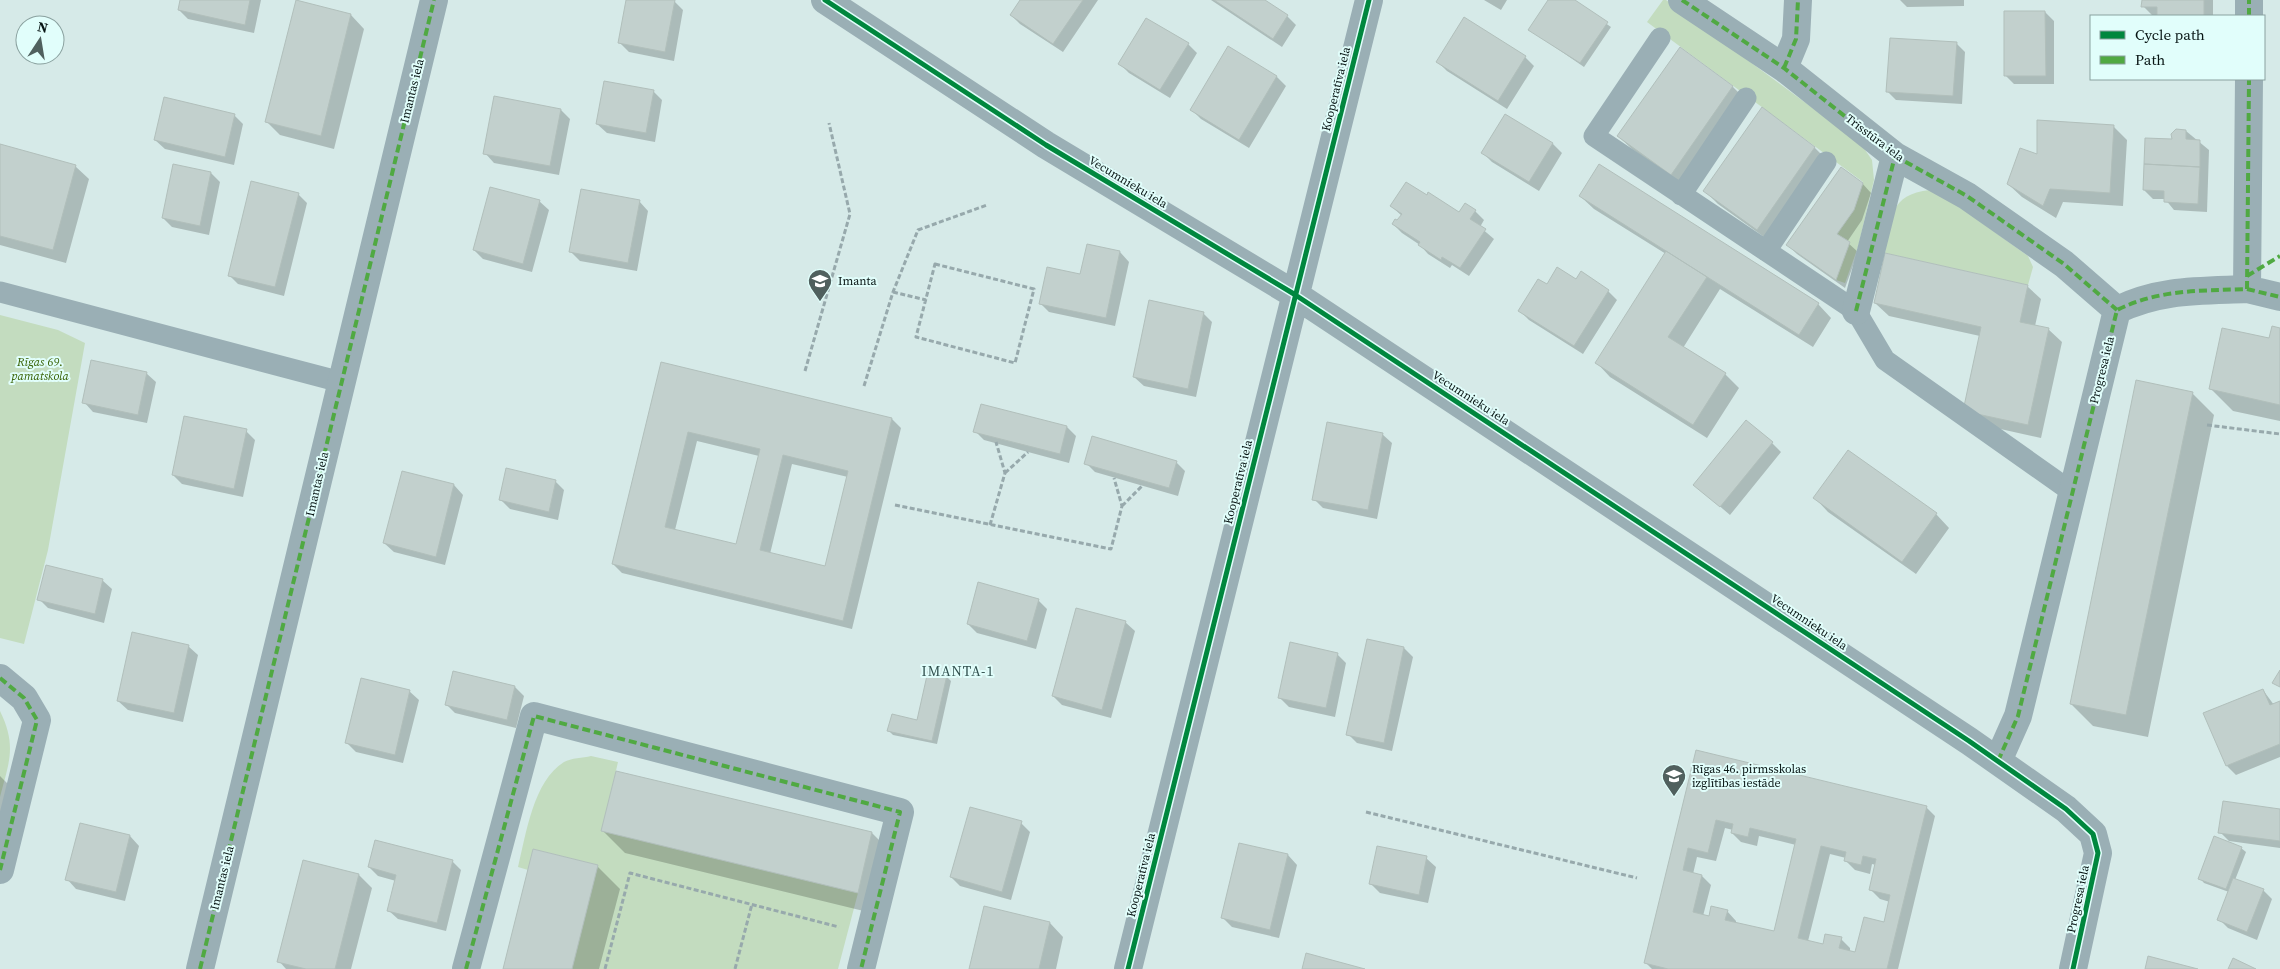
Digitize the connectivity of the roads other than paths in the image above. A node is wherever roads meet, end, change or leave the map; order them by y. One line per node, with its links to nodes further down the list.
1 (434, 0): 22 (street, Imantas iela)
2 (824, 0): 18 (street, Vecumnieku iela)
3 (1369, 0): 18 (street, Kooperatīva iela)
4 (1682, 0): 9 (street, Trīsstūra iela)
5 (1798, 0): 9 (street)
6 (2249, 0): 7 (street)
7 (2249, 15)
8 (1660, 38): 14 (lane)
9 (1784, 68): 12 (street, Trīsstūra iela)
10 (2249, 80): 16 (street)
11 (1746, 98): 14 (lane)
12 (1895, 156): 20 (street, Trīsstūra iela); 21 (street)
13 (1826, 162): 15 (lane)
14 (1681, 195): 15 (lane)
15 (1766, 251): 21 (lane)
16 (2247, 289): 19 (street); 20 (street)
17 (0, 292): 22 (lane)
18 (1294, 294): 25 (street, Vecumnieku iela); 31 (street, Kooperatīva iela)
19 (2280, 297)
20 (2117, 310): 23 (street, Progresa iela)
21 (1856, 311): 23 (lane)
22 (341, 382): 28 (street, Imantas iela)
23 (2072, 492): 25 (street, Progresa iela)
24 (0, 678): 27 (street)
25 (1998, 761): 26 (street, Vecumnieku iela)
26 (2093, 834): 32 (street, Progresa iela)
27 (0, 870)
28 (200, 969)
29 (466, 969): 30 (street)
30 (861, 969)
31 (1128, 969)
32 (2073, 969)

